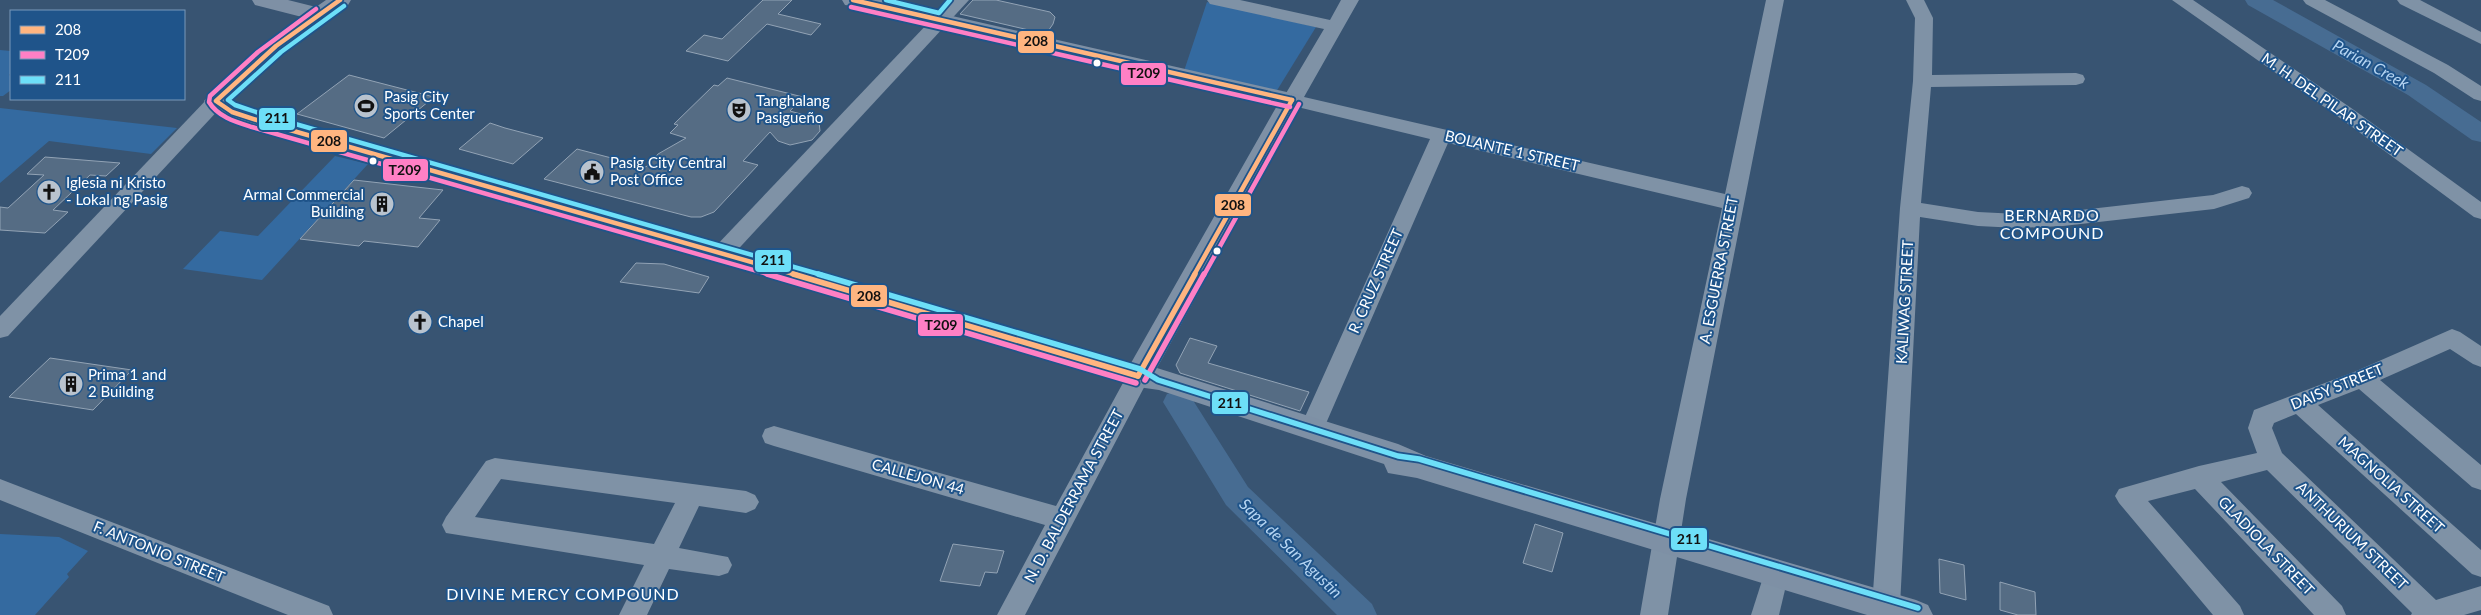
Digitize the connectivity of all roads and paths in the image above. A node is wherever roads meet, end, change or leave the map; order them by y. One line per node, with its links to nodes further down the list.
1 (263, 0): 11 (main road)
2 (853, 0): 12 (main road)
3 (960, 0): 12 (street)
4 (1216, 0): 13 (street)
5 (1350, 0): 13 (street)
6 (1775, 0): 24 (street, A. ESGUERRA STREET)
7 (1914, 0): 16 (street, KALIWAG STREET)
8 (2181, 0): 26 (street, M. H. DEL PILAR STREET)
9 (2312, 0): 17 (street)
10 (2406, 0): 14 (street)
11 (332, 4): 19 (main road)
12 (942, 20): 18 (main road); 27 (street)
13 (1334, 26): 18 (street)
14 (2481, 39)
15 (2076, 79): 16 (street)
16 (1922, 81): 25 (street, KALIWAG STREET)
17 (2481, 95)
18 (1292, 100): 22 (street, BOLANTE 1 STREET); 30 (main road)
19 (216, 101): 20 (street); 21 (main road)
20 (196, 122): 21 (street); 28 (street)
21 (278, 126): 27 (main road)
22 (1442, 134): 24 (street, BOLANTE 1 STREET); 33 (street, R. CRUZ STREET)
23 (2242, 193): 25 (street)
24 (1732, 203): 43 (street, A. ESGUERRA STREET)
25 (1910, 208): 49 (street, KALIWAG STREET)
26 (2481, 212)
27 (722, 253): 30 (main road)
28 (0, 330)
29 (2481, 358): 31 (street, DAISY STREET)
30 (1138, 376): 33 (main road); 36 (main road); 42 (street, N. D. BALDERRAMA STREET)
31 (2362, 378): 32 (street, DAISY STREET); 38 (street)
32 (2300, 403): 35 (street, DAISY STREET); 46 (street, MAGNOLIA STREET)
33 (1312, 428): 36 (main road)
34 (774, 436): 42 (street, CALLEJON 44)
35 (2272, 459): 37 (street); 50 (street, ANTHURIUM STREET)
36 (1417, 466): 43 (main road)
37 (2199, 476): 57 (street); 58 (street, GLADIOLA STREET)
38 (2481, 480)
39 (0, 489): 51 (street, F. ANTONIO STREET)
40 (691, 496): 41 (street); 44 (street); 44 (street)
41 (746, 502)
42 (1062, 519): 53 (street, N. D. BALDERRAMA STREET)
43 (1666, 540): 47 (main road); 54 (street, A. ESGUERRA STREET)
44 (661, 557): 45 (street); 52 (street)
45 (720, 565)
46 (2481, 566)
47 (1776, 573): 49 (main road); 55 (street)
48 (2481, 598): 50 (street)
49 (1886, 606): 56 (main road)
50 (2428, 614)
51 (319, 615)
52 (633, 615)
53 (1011, 615)
54 (1654, 615)
55 (1765, 615)
56 (1916, 615)
57 (2230, 615)
58 (2332, 615)

